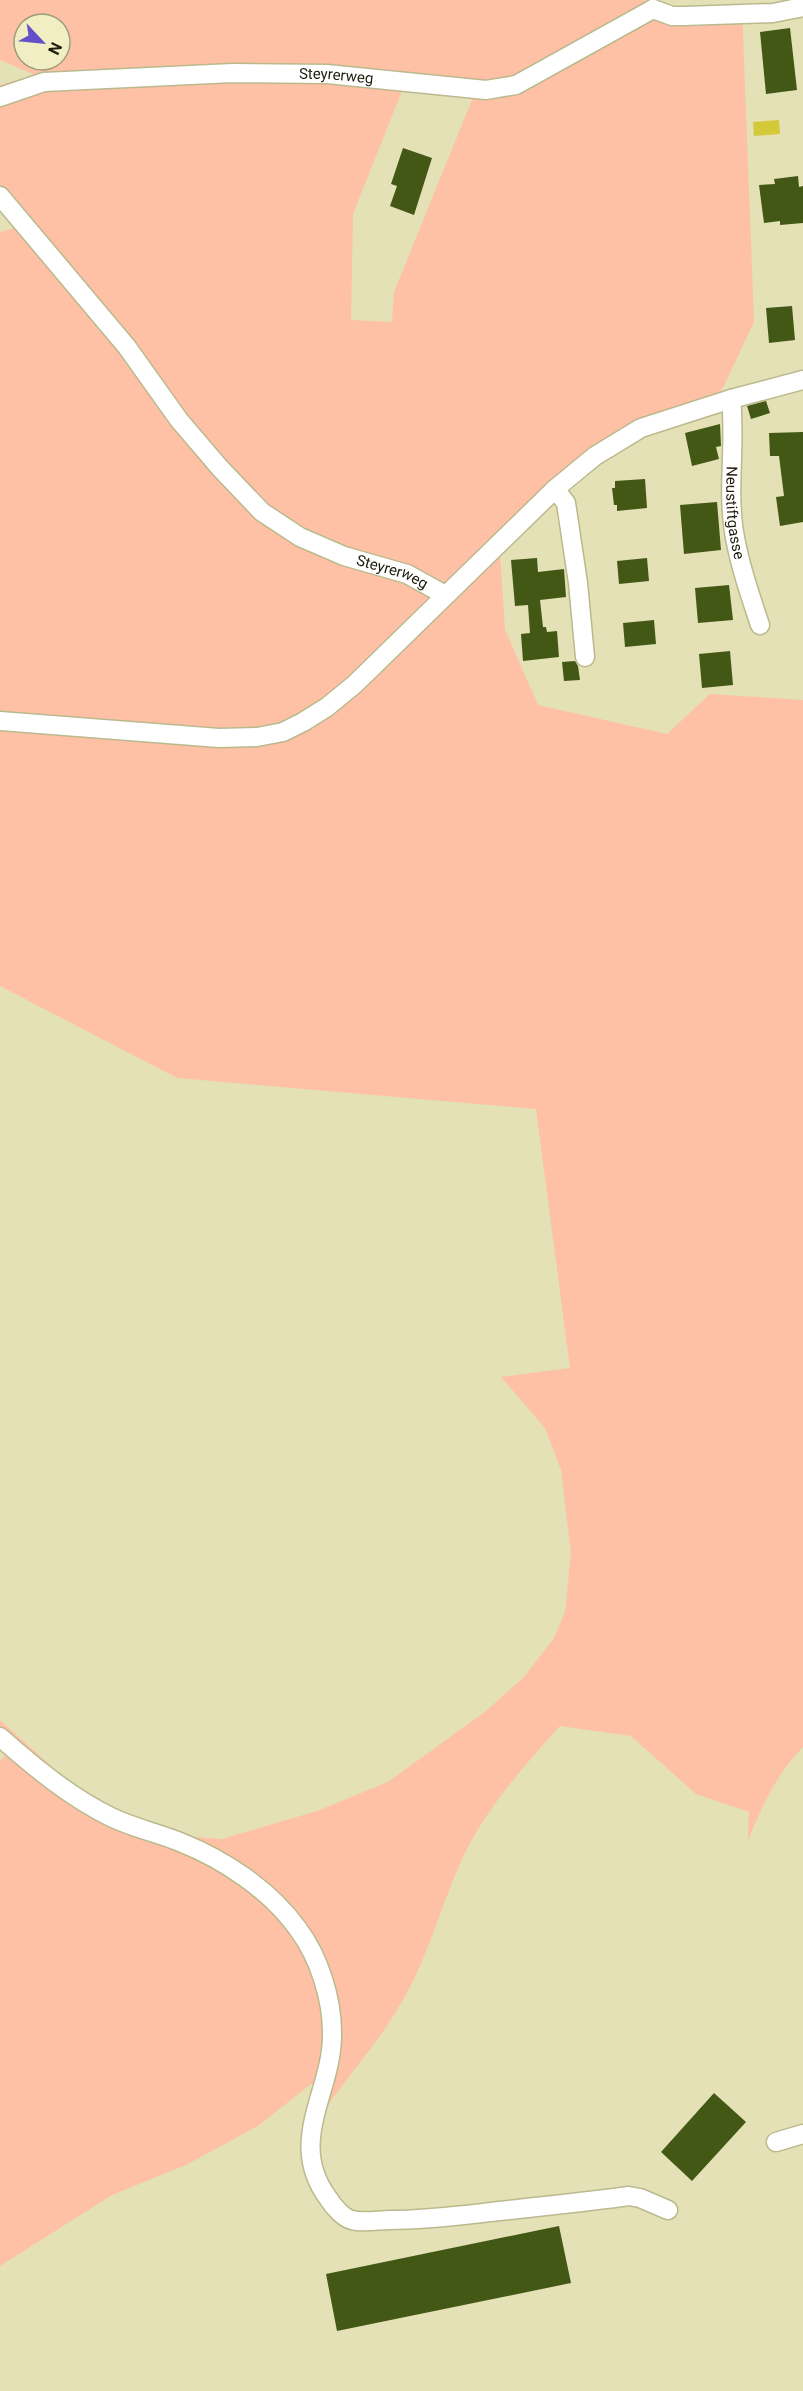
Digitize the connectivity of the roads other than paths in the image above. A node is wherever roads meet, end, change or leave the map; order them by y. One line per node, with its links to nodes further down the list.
1 (655, 4): 2 (street); 3 (street, Steyrerweg)
2 (803, 7)
3 (0, 97)
4 (0, 196): 8 (street, Steyrerweg)
5 (803, 380): 6 (street)
6 (730, 399): 7 (street); 9 (street, Neustiftgasse)
7 (555, 489): 8 (street); 10 (street)
8 (445, 594): 11 (street, Steyrerweg)
9 (760, 625)
10 (585, 657)
11 (0, 721)
12 (0, 1737): 15 (street)
13 (803, 2134): 14 (street)
14 (776, 2142)
15 (668, 2210)

